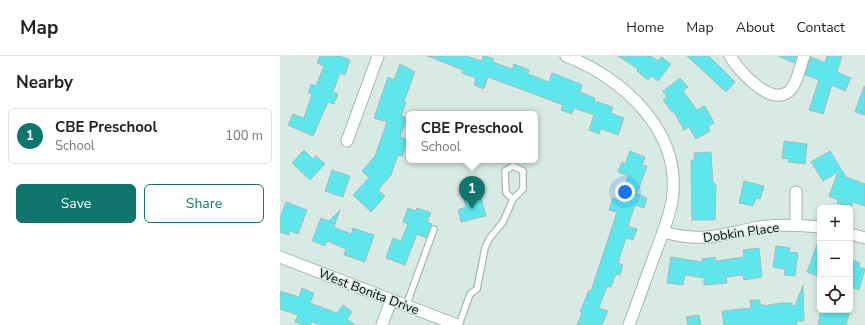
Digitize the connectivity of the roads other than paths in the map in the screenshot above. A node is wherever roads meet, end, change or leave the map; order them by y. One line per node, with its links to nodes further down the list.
1 (378, 56): 5 (street)
2 (566, 56): 11 (street)
3 (730, 56): 4 (street)
4 (804, 56)
5 (347, 141)
6 (796, 192): 8 (street)
7 (513, 199): 7 (lane); 18 (lane)
8 (796, 225): 9 (street, Dobkin Place); 11 (street, Dobkin Place)
9 (817, 227)
10 (434, 228): 16 (lane)
11 (663, 232): 19 (street)
12 (853, 235): 13 (street)
13 (865, 238)
14 (280, 257): 15 (street, West Bonita Drive)
15 (391, 300): 16 (street, West Bonita Drive); 17 (street)
16 (406, 306): 18 (street, West Bonita Drive)
17 (382, 325)
18 (458, 325)
19 (629, 325)

